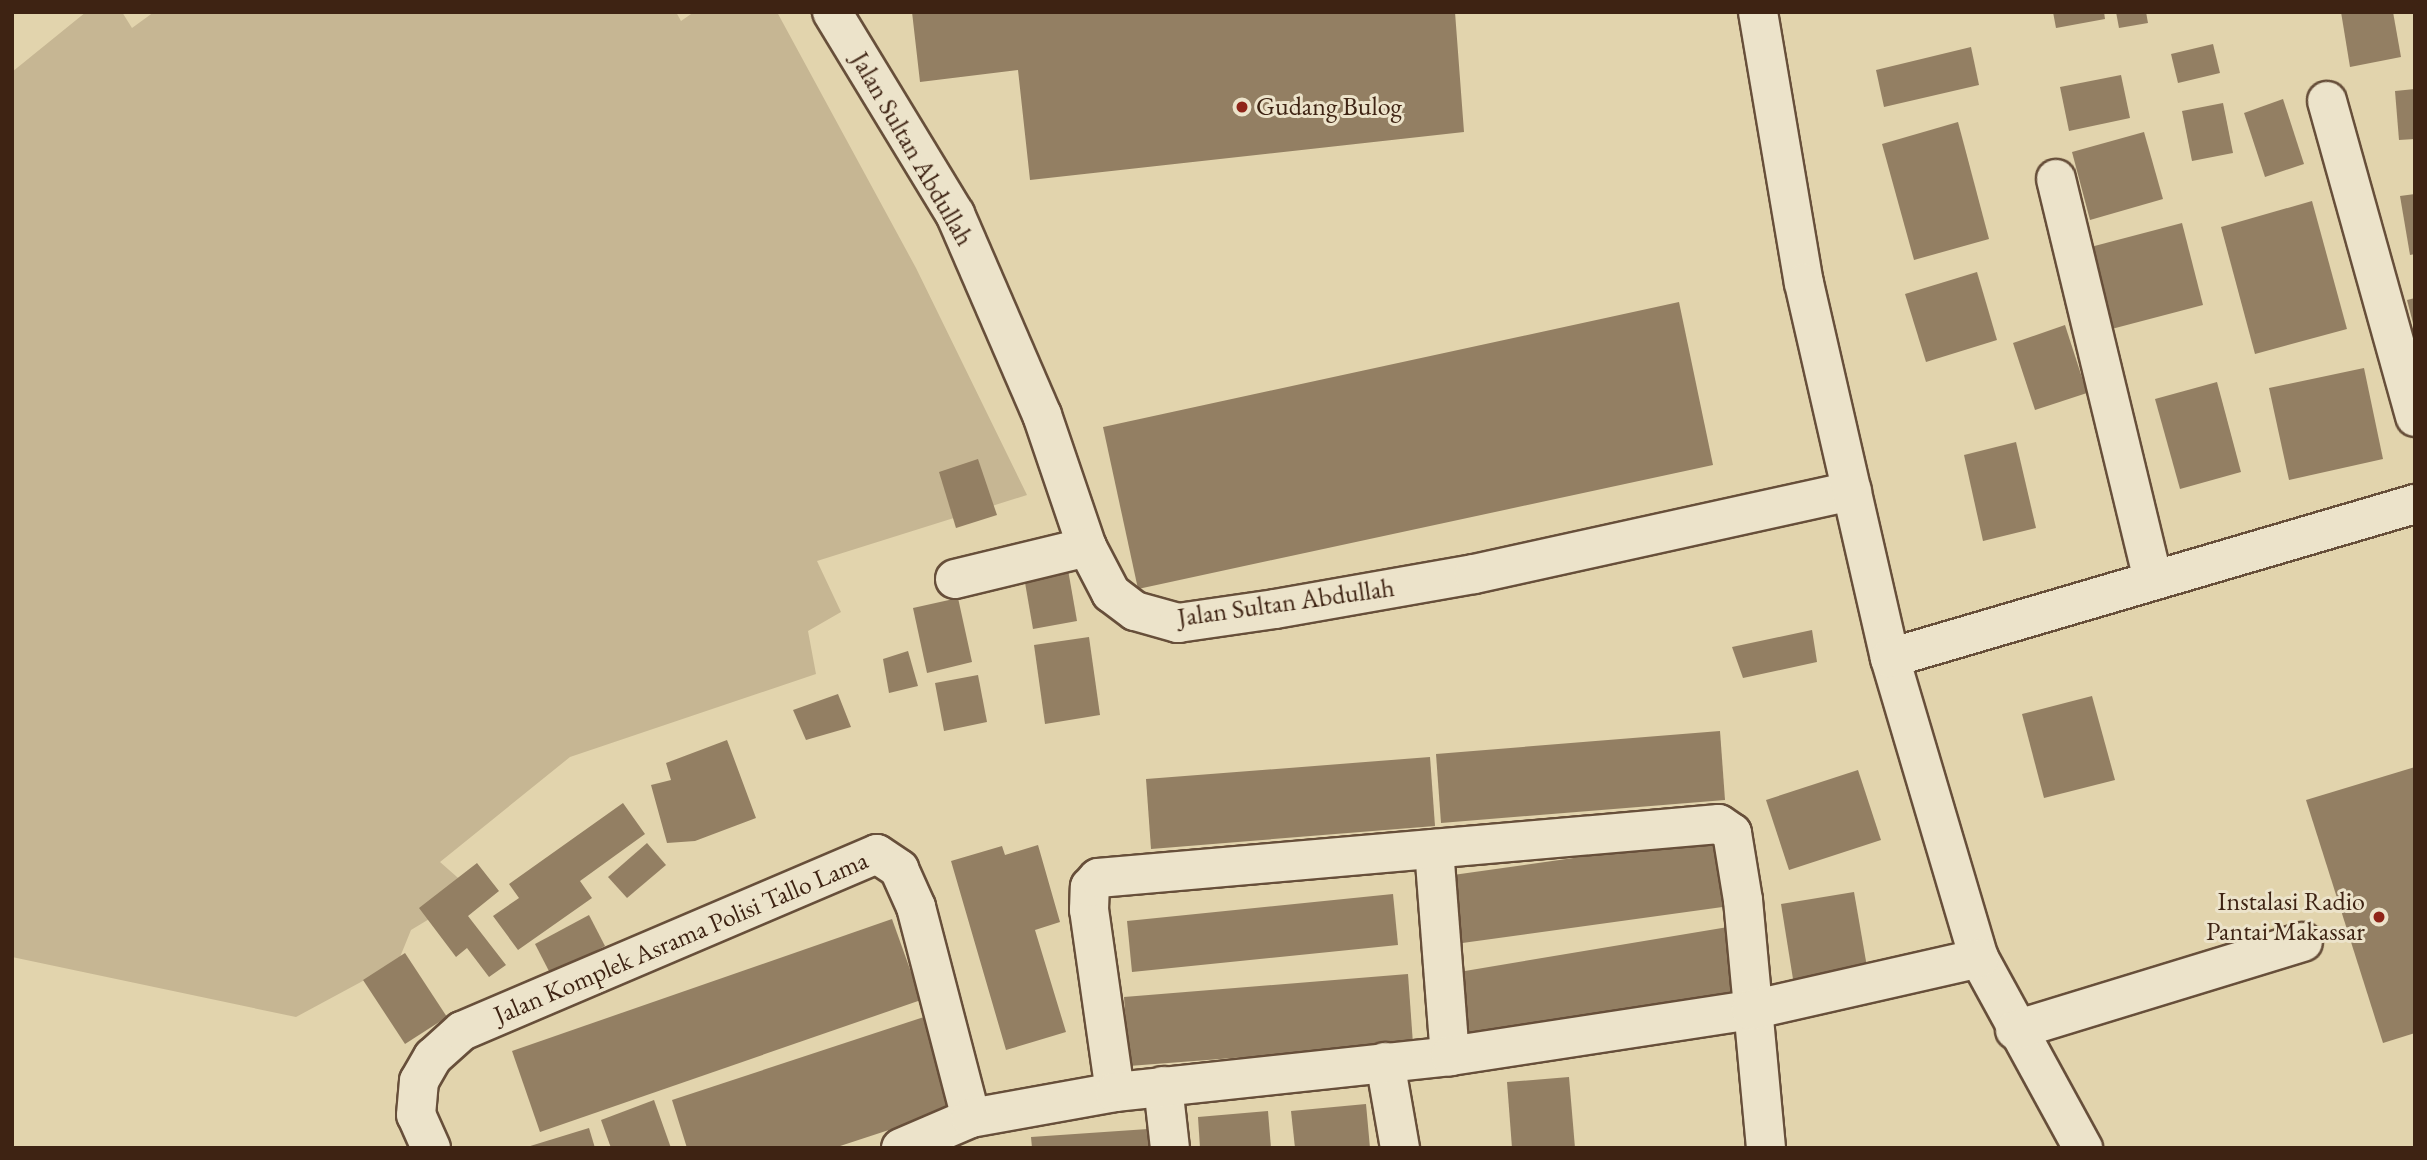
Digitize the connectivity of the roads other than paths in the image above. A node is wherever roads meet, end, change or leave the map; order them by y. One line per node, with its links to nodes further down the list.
1 (832, 12): 8 (street, Jalan Sultan Abdullah)
2 (1758, 12): 6 (street)
3 (2327, 101): 5 (street)
4 (2056, 179): 10 (street)
5 (2415, 417)
6 (1852, 491): 8 (street, Jalan Sultan Abdullah); 11 (street)
7 (2415, 504): 10 (street)
8 (1087, 547): 9 (street)
9 (955, 579)
10 (2153, 580): 11 (street)
11 (1890, 657): 14 (street)
12 (1434, 849): 15 (street); 17 (street); 20 (street)
13 (2303, 942): 16 (street)
14 (1979, 958): 15 (street); 16 (street)
15 (1751, 1010): 17 (street); 26 (street)
16 (2015, 1030): 27 (street)
17 (1451, 1056): 18 (street)
18 (1385, 1062): 19 (street); 25 (street)
19 (1163, 1086): 20 (street); 24 (street)
20 (1115, 1091): 21 (street)
21 (971, 1118): 22 (street, Jalan Komplek Asrama Polisi Tallo Lama); 23 (street)
22 (431, 1148)
23 (901, 1148)
24 (1170, 1148)
25 (1399, 1148)
26 (1766, 1148)
27 (2083, 1148)

